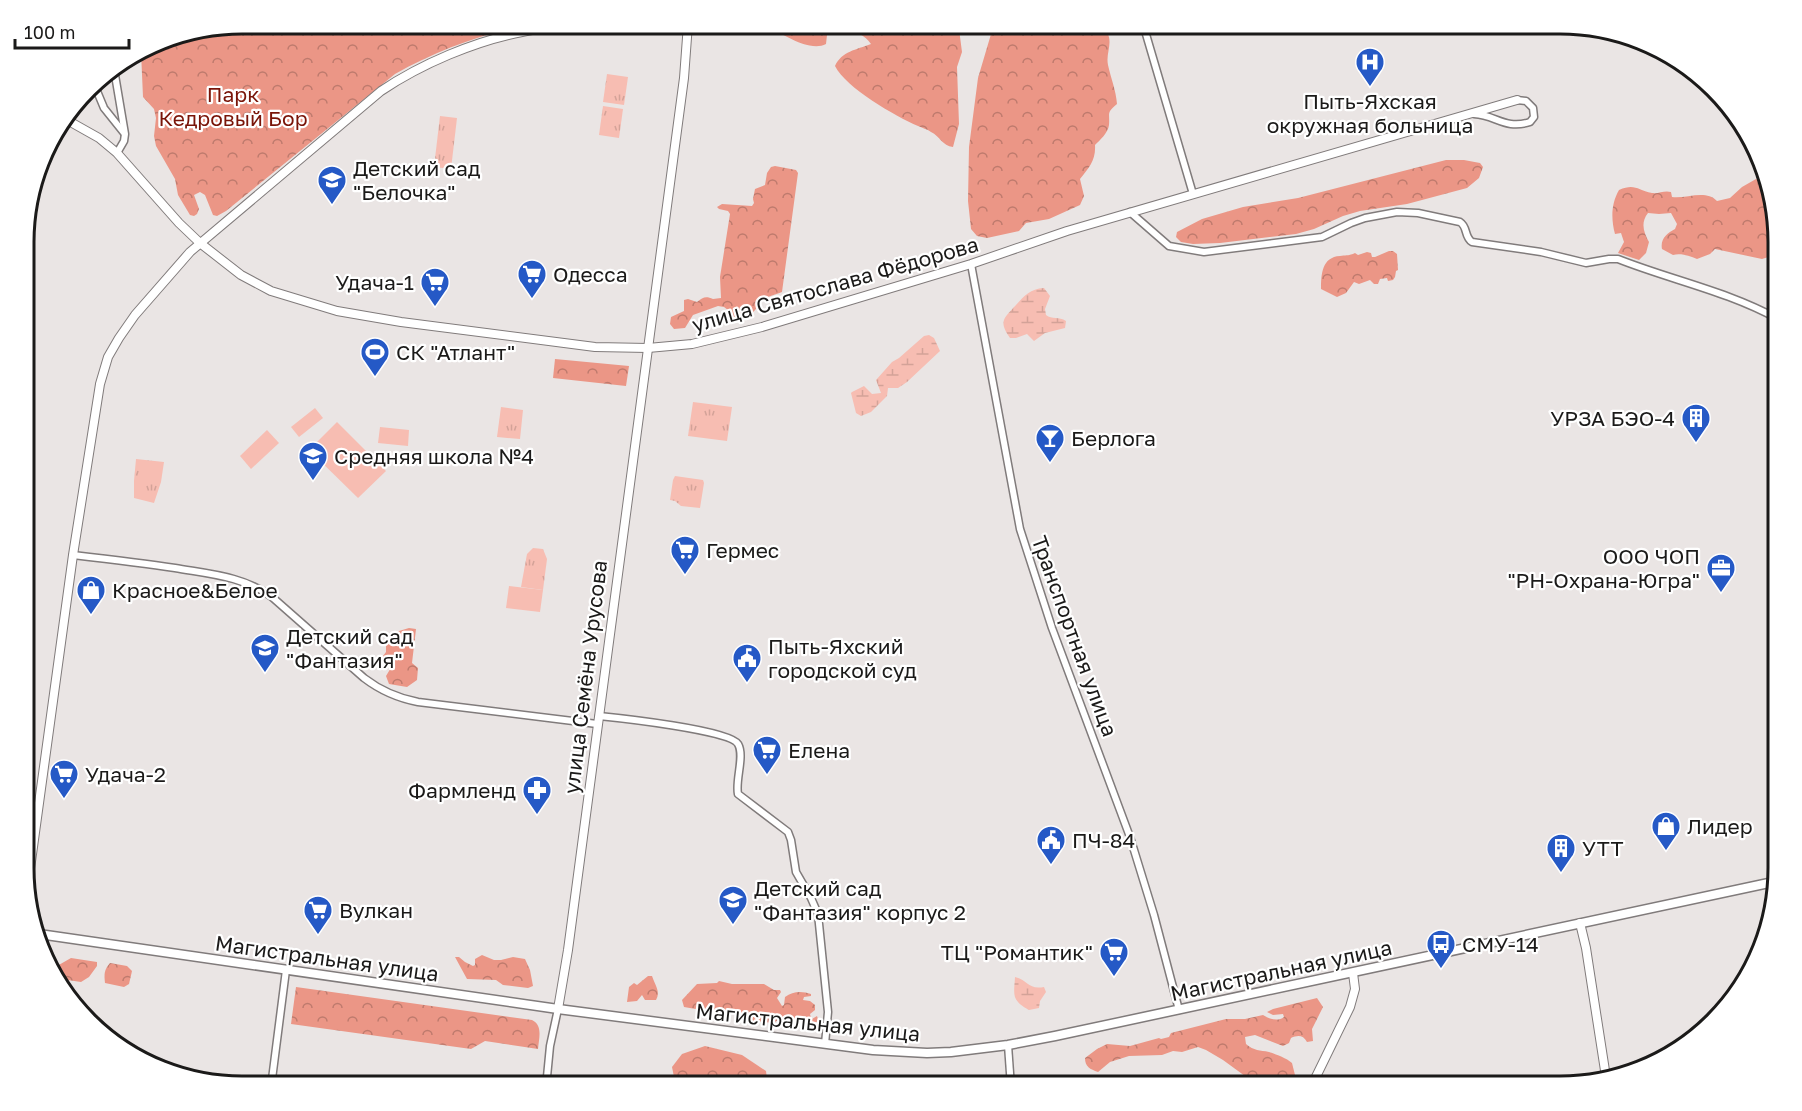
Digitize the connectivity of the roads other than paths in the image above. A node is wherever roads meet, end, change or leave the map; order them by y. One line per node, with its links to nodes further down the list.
1 (514, 34): 13 (street)
2 (687, 34): 16 (street, улица Семёна Урусова)
3 (1146, 34): 11 (street)
4 (116, 78): 9 (street)
5 (98, 93): 9 (street)
6 (1517, 100): 7 (street, улица Святослава Фёдорова); 7 (street)
7 (1471, 114): 11 (street, улица Святослава Фёдорова)
8 (73, 124): 10 (street, улица Святослава Фёдорова)
9 (125, 134): 10 (street)
10 (117, 153): 13 (street, улица Святослава Фёдорова)
11 (1193, 194): 12 (street, улица Святослава Фёдорова)
12 (1130, 212): 14 (street, улица Святослава Фёдорова); 15 (street)
13 (200, 243): 16 (street, улица Святослава Фёдорова); 17 (street)
14 (971, 264): 16 (street, улица Святослава Фёдорова); 27 (street, Транспортная улица)
15 (1767, 313)
16 (648, 348): 18 (street, улица Семёна Урусова)
17 (73, 555): 19 (street); 20 (street)
18 (598, 716): 19 (street, улица Семёна Урусова); 28 (street)
19 (597, 724): 26 (street, улица Семёна Урусова)
20 (34, 840)
21 (1767, 883): 22 (main road, Магистральная улица)
22 (1580, 923): 25 (main road, Магистральная улица); 30 (street)
23 (46, 935): 24 (main road, Магистральная улица)
24 (286, 970): 26 (main road, Магистральная улица); 31 (street)
25 (1353, 973): 27 (main road, Магистральная улица); 34 (street)
26 (558, 1009): 28 (main road, Магистральная улица); 32 (street)
27 (1179, 1010): 29 (main road, Магистральная улица)
28 (825, 1044): 29 (main road, Магистральная улица)
29 (1008, 1045): 33 (street)
30 (1605, 1071)
31 (272, 1076)
32 (547, 1076)
33 (1010, 1076)
34 (1316, 1076)

